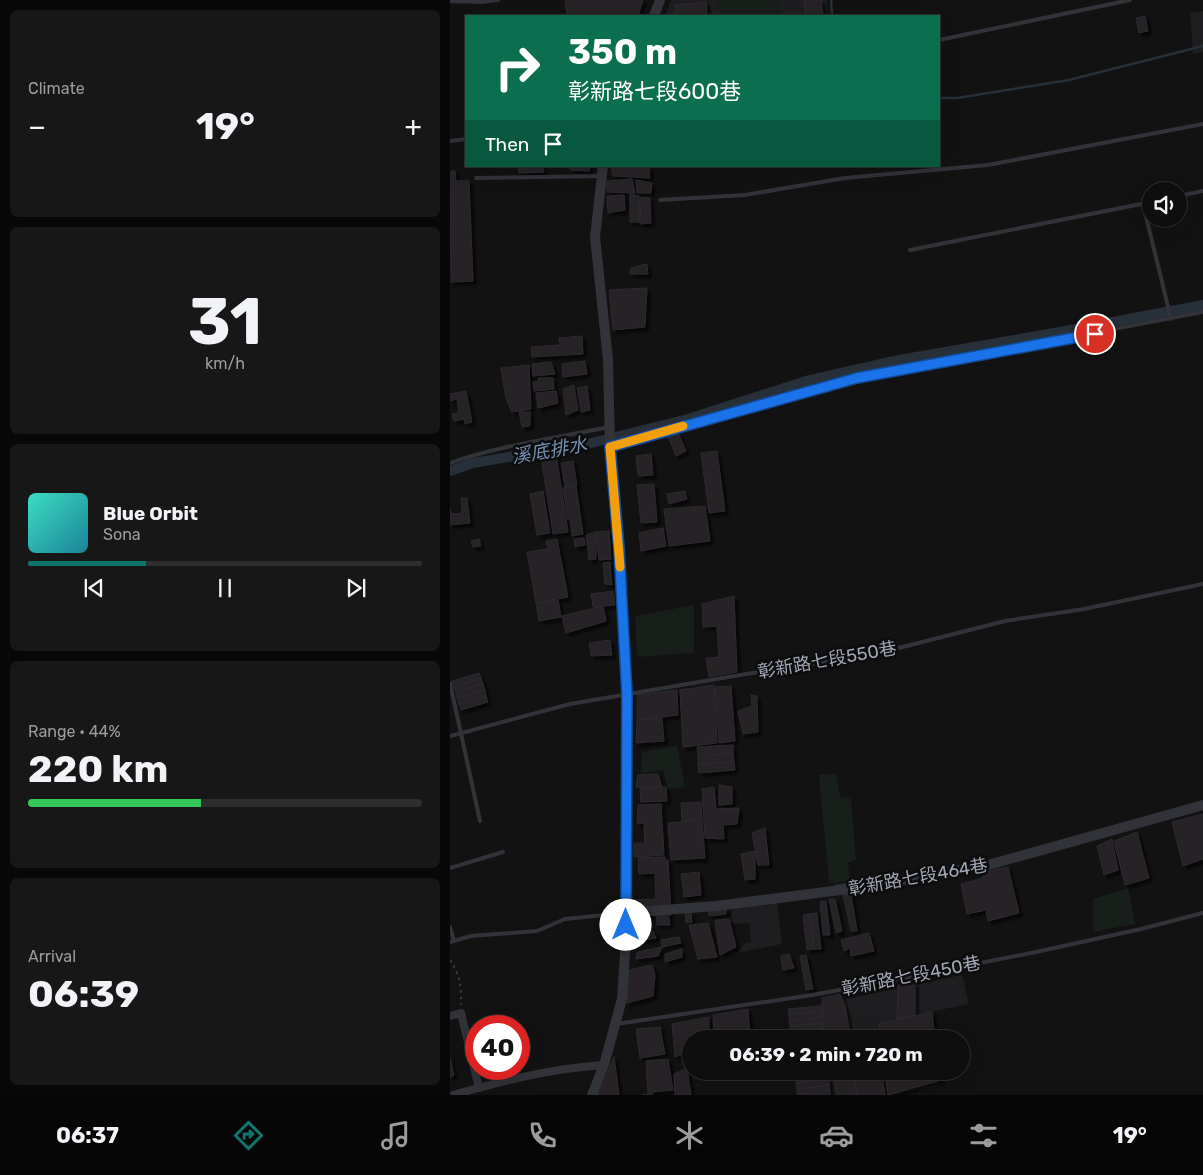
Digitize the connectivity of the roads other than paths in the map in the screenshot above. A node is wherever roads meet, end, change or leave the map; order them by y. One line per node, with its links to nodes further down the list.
1 (498, 0): 4 (lane)
2 (660, 0): 5 (street)
3 (1130, 0): 6 (lane)
4 (450, 1)
5 (654, 15)
6 (940, 40)
7 (1203, 124): 14 (lane)
8 (465, 139): 9 (lane)
9 (450, 141)
10 (602, 171): 11 (lane); 20 (street)
11 (476, 178)
12 (1203, 191): 13 (lane)
13 (1187, 194)
14 (660, 200)
15 (1142, 204): 17 (lane)
16 (1149, 227): 19 (lane)
17 (910, 250)
18 (1203, 312): 19 (lane)
19 (1171, 319): 21 (lane)
20 (610, 427): 21 (street); 22 (lane)
21 (610, 447): 25 (street)
22 (450, 463)
23 (1203, 584): 25 (lane, 彰新路七段550巷)
24 (450, 683): 26 (lane)
25 (627, 695): 26 (lane, 彰新路七段550巷); 32 (street)
26 (460, 734): 27 (lane, 彰新路七段550巷); 29 (lane)
27 (450, 736)
28 (1203, 805): 32 (street, 彰新路七段464巷)
29 (480, 821)
30 (503, 852): 31 (lane)
31 (450, 868)
32 (626, 913): 35 (lane); 37 (street)
33 (1203, 913): 37 (lane, 彰新路七段450巷)
34 (450, 926): 35 (lane)
35 (452, 942)
36 (450, 1016): 39 (street)
37 (616, 1024): 38 (street)
38 (604, 1065): 39 (street); 41 (street)
39 (479, 1088): 40 (street)
40 (453, 1095)
41 (592, 1095)

